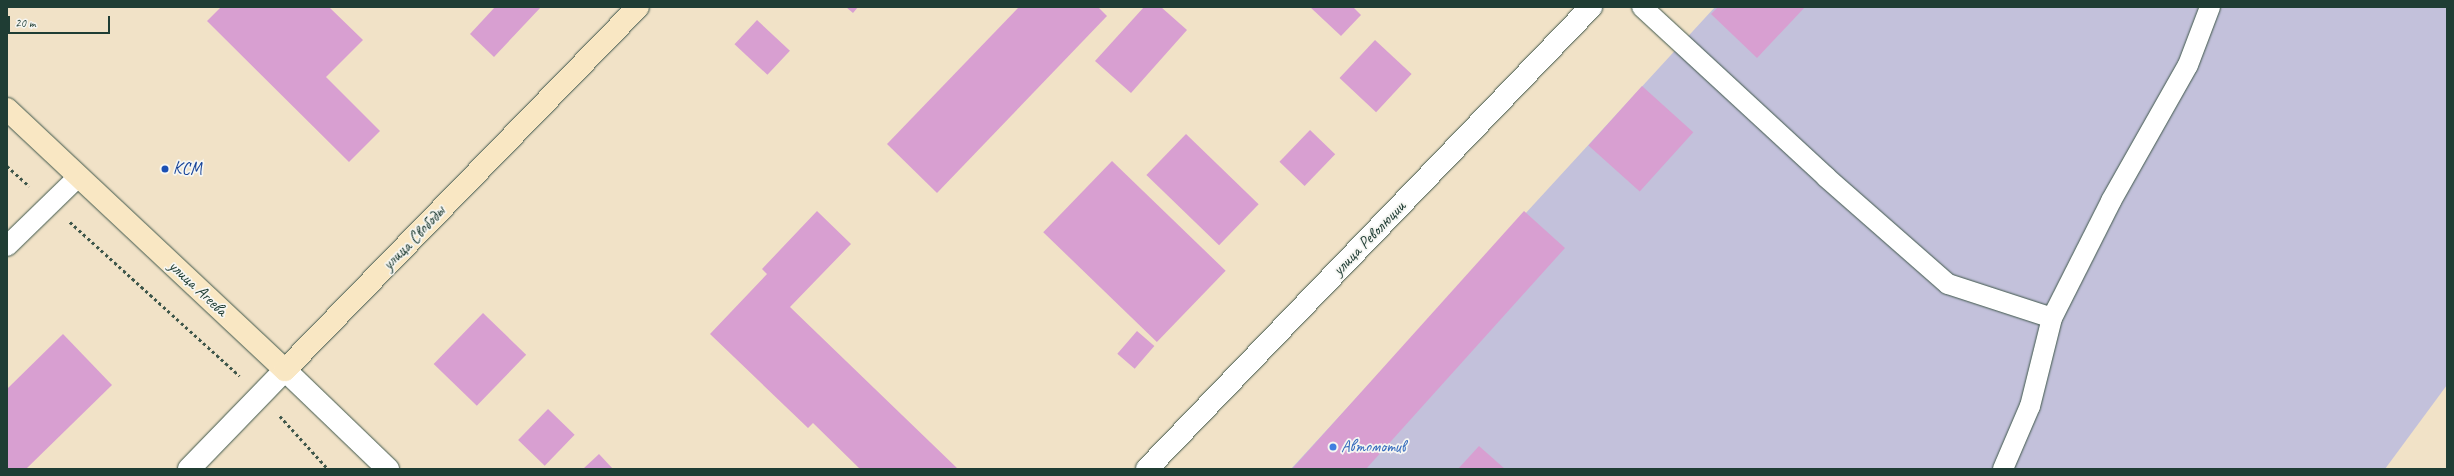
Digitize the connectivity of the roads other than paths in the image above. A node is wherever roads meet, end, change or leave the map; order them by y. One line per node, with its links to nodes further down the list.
1 (638, 7): 9 (street, улица Свободы)
2 (1591, 7): 12 (street, улица Революции)
3 (1642, 7): 8 (lane)
4 (2210, 7): 8 (lane)
5 (7, 109): 6 (street, улица Агеева)
6 (79, 176): 7 (lane); 9 (street, улица Агеева)
7 (7, 246)
8 (2052, 318): 13 (lane)
9 (285, 370): 10 (street, улица Свободы); 11 (street, улица Агеева)
10 (189, 469)
11 (388, 469)
12 (1147, 469)
13 (2003, 469)

